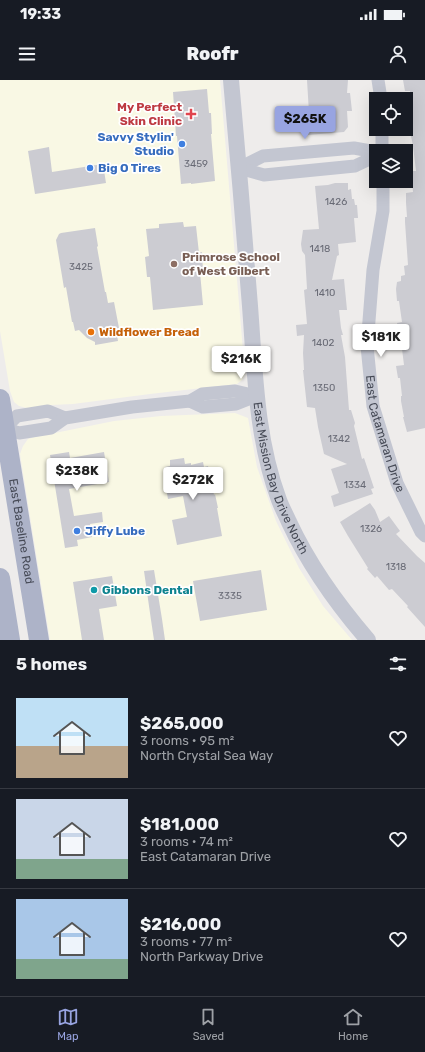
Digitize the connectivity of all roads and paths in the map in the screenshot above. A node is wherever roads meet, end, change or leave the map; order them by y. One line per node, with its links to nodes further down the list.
1 (231, 80): 6 (street, East Mission Bay Drive North)
2 (378, 80): 3 (street)
3 (380, 92)
4 (369, 151): 6 (street)
5 (369, 159): 6 (street)
6 (239, 168): 8 (street, East Mission Bay Drive North)
7 (383, 188): 11 (street, East Catamaran Drive)
8 (256, 396): 10 (street); 15 (street, East Mission Bay Drive North)
9 (0, 399): 10 (main road, East Baseline Road)
10 (2, 429): 14 (main road, East Baseline Road)
11 (425, 536)
12 (0, 578): 13 (main road)
13 (10, 640)
14 (39, 640)
15 (368, 640)

